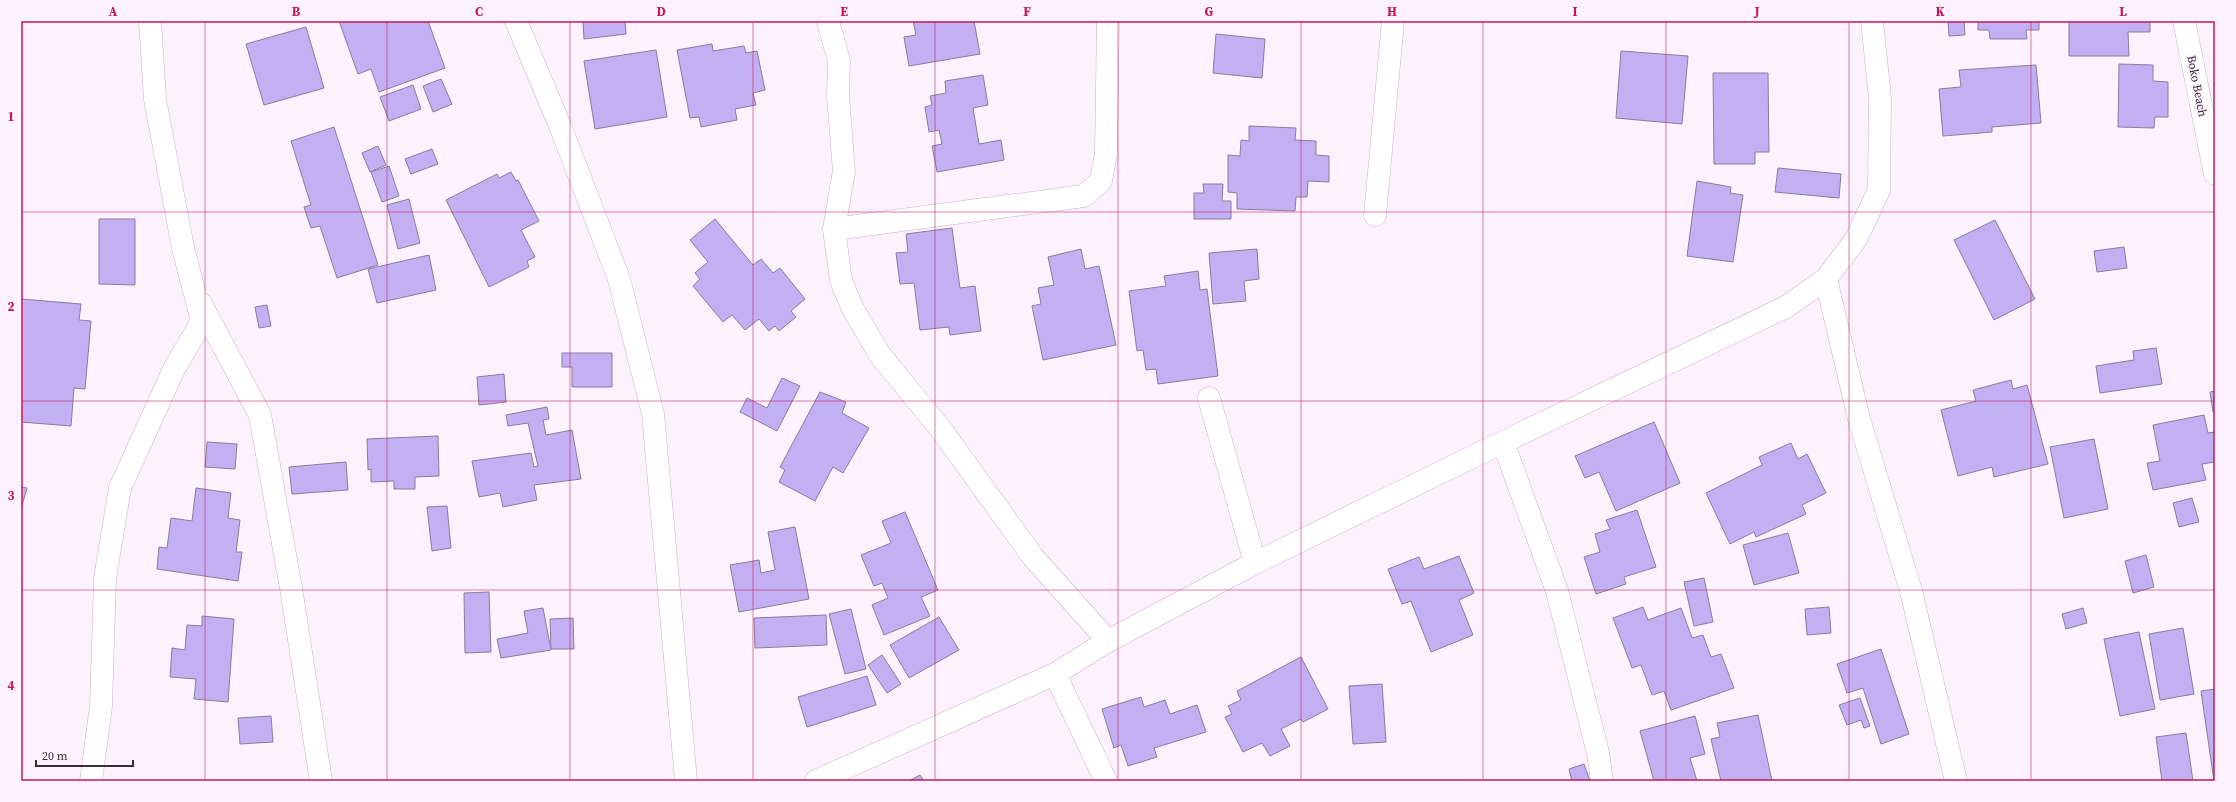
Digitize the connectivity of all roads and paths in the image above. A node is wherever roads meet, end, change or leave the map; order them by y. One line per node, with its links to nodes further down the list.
1 (150, 21): 12 (street)
2 (516, 21): 20 (street)
3 (828, 21): 10 (street)
4 (1108, 21): 10 (street)
5 (1393, 21): 9 (street)
6 (1872, 21): 11 (street)
7 (2184, 21): 8 (street, Boko Beach)
8 (2215, 174)
9 (1375, 216)
10 (834, 229): 16 (street)
11 (1826, 279): 14 (street); 24 (street)
12 (196, 295): 18 (street); 19 (street)
13 (1209, 398): 15 (street)
14 (1502, 442): 15 (street); 23 (street)
15 (1255, 564): 16 (street)
16 (1108, 641): 17 (street)
17 (1055, 674): 21 (street); 22 (street)
18 (91, 781)
19 (321, 781)
20 (686, 781)
21 (816, 781)
22 (1106, 781)
23 (1602, 781)
24 (1956, 781)

